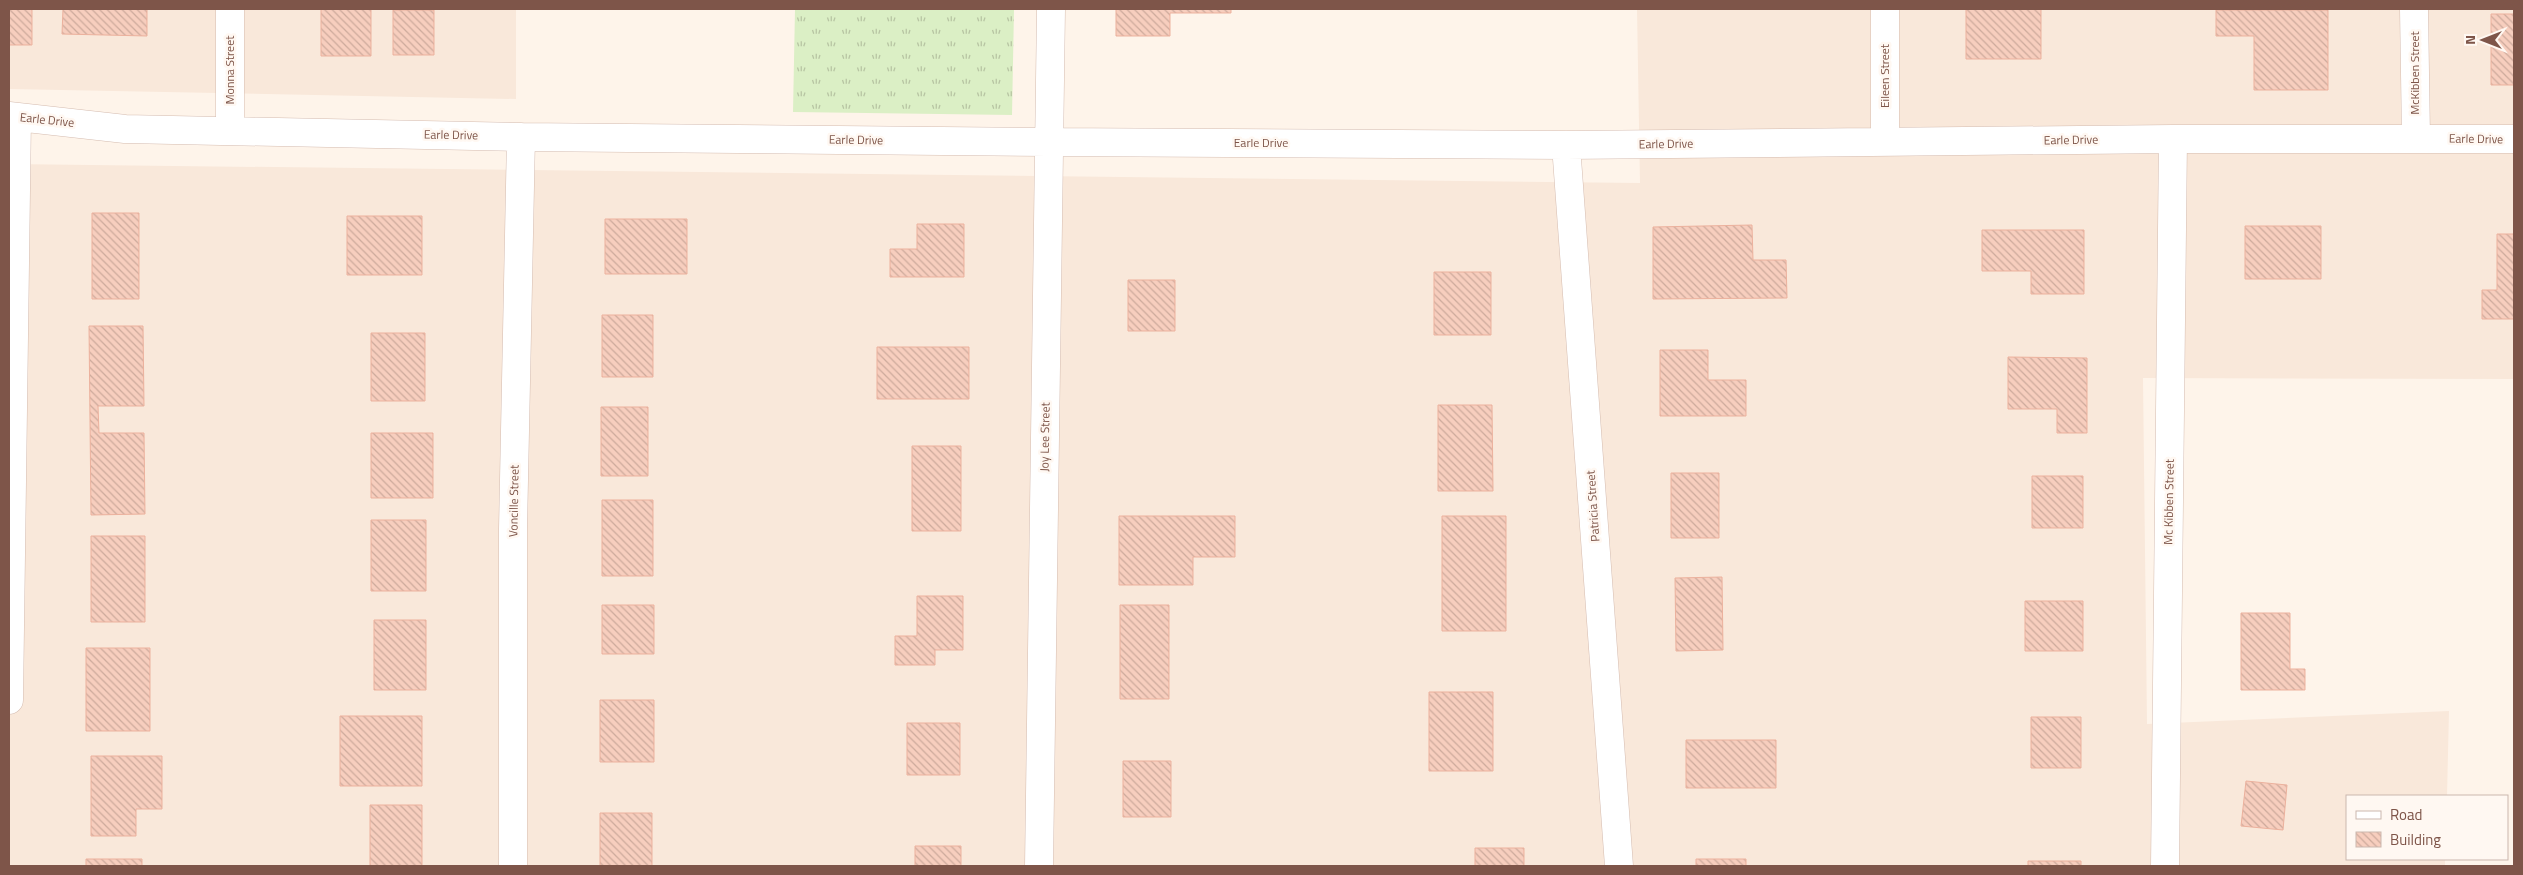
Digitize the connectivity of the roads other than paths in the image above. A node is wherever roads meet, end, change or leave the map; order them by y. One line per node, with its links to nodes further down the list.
1 (230, 9): 6 (street, Monna Street)
2 (1052, 9): 11 (street, Joy Lee Street)
3 (1885, 9): 12 (street, Eileen Street)
4 (2414, 9): 8 (street, McKibben Street)
5 (13, 116): 6 (street, Earle Drive); 14 (street)
6 (230, 131): 7 (street, Earle Drive)
7 (521, 137): 11 (street, Earle Drive); 16 (street, Voncille Street)
8 (2416, 138): 9 (street, Earle Drive); 10 (street, Earle Drive)
9 (2173, 139): 12 (street, Earle Drive); 19 (street, Mc Kibben Street)
10 (2514, 139)
11 (1048, 142): 13 (street, Earle Drive); 17 (street, Joy Lee Street)
12 (1885, 142): 13 (street, Earle Drive)
13 (1566, 145): 18 (street, Patricia Street)
14 (11, 421): 15 (street)
15 (9, 700)
16 (513, 866)
17 (1039, 866)
18 (1620, 866)
19 (2165, 866)

